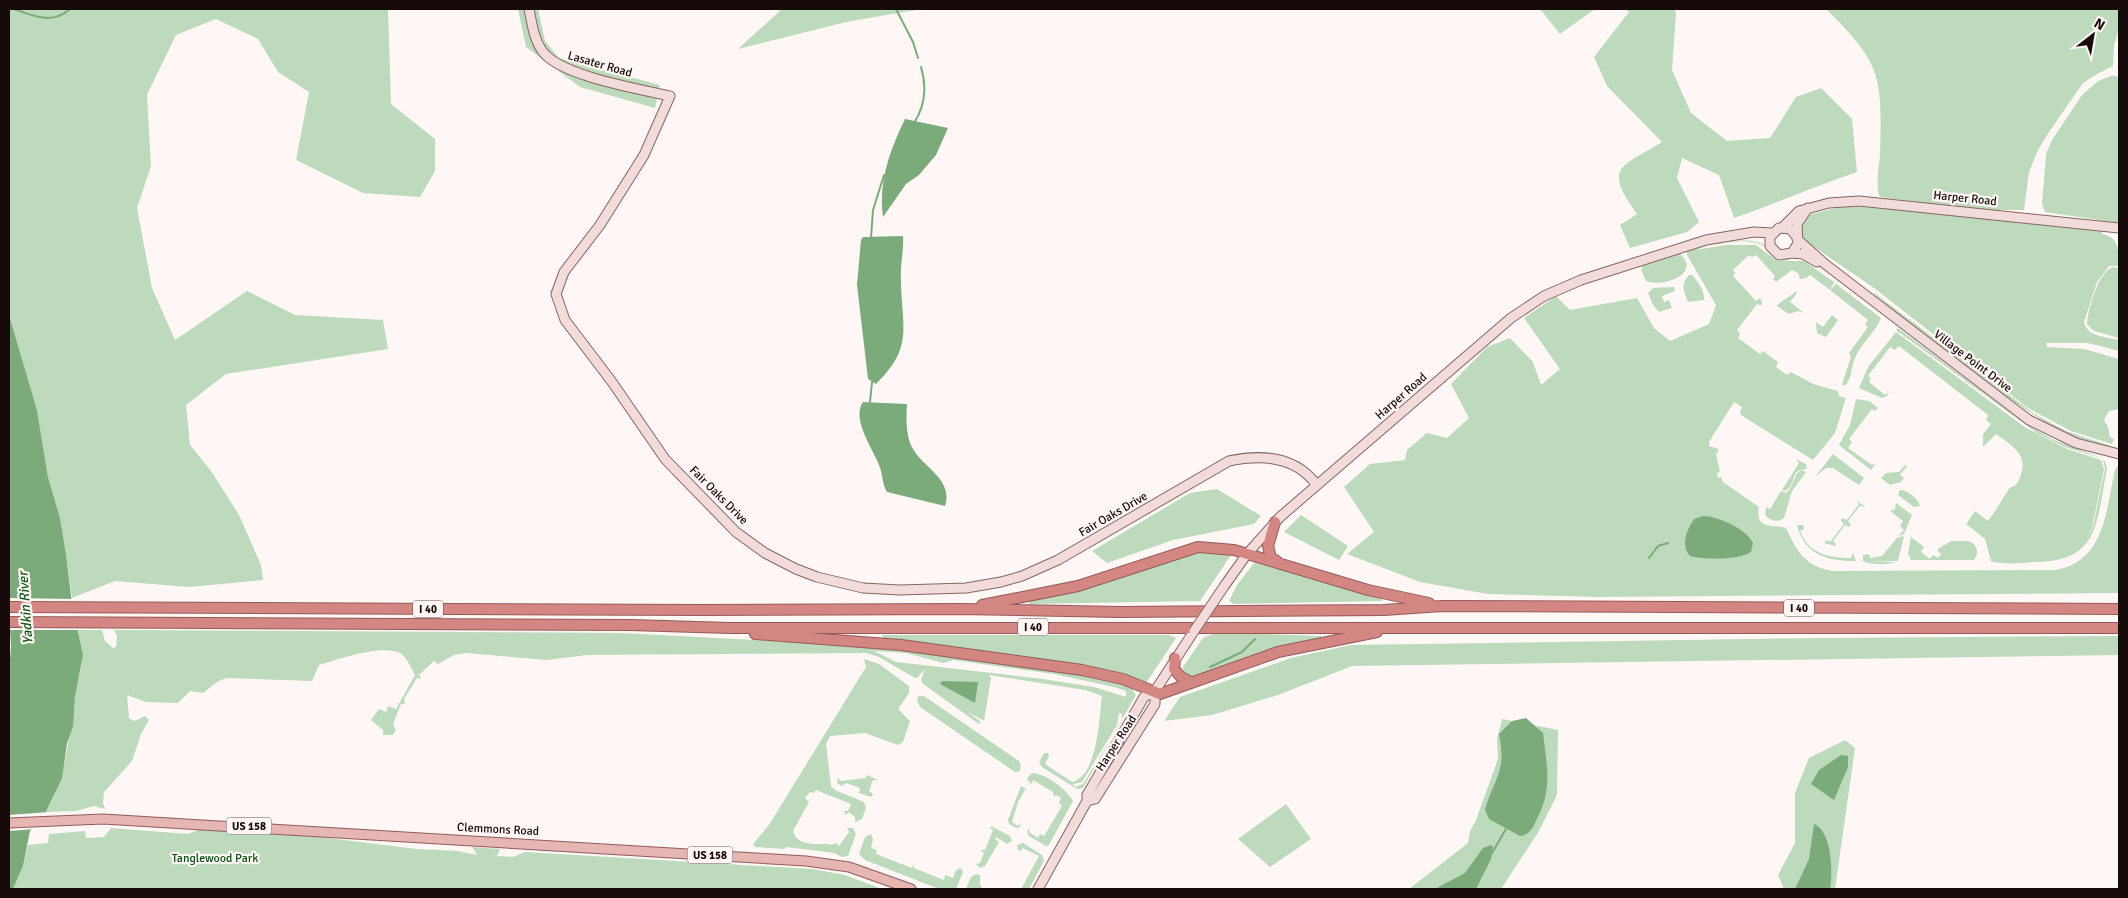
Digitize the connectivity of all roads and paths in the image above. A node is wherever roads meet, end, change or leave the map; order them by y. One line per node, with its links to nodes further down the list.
1 (529, 9): 2 (street, Lasater Road)
2 (670, 96): 13 (street, Fair Oaks Drive)
3 (1808, 208): 4 (street, Harper Road); 5 (street, Harper Road); 8 (street)
4 (1783, 227): 6 (street); 8 (street)
5 (2119, 228)
6 (1772, 233): 7 (street, Harper Road); 9 (street)
7 (1745, 235): 9 (street); 13 (street, Harper Road)
8 (1797, 238): 10 (street); 11 (street, Village Point Drive)
9 (1770, 246): 10 (street)
10 (1792, 253): 11 (street, Village Point Drive)
11 (1825, 264): 12 (street, Village Point Drive)
12 (2119, 454)
13 (1316, 484): 14 (street, Harper Road)
14 (1275, 522): 15 (street, Harper Road); 16 (highway)
15 (1246, 554): 16 (highway); 19 (highway); 25 (street, Harper Road, bridge)
16 (1280, 563): 17 (highway)
17 (1442, 606): 19 (highway, I 40); 20 (highway, I 40)
18 (9, 607): 19 (highway, I 40)
19 (961, 609)
20 (2119, 609)
21 (9, 622): 22 (highway, I 40)
22 (730, 628): 24 (highway, I 40); 27 (highway)
23 (2119, 628): 24 (highway, I 40)
24 (1387, 630): 26 (highway)
25 (1178, 654): 26 (highway); 27 (street, Harper Road)
26 (1191, 682): 27 (highway)
27 (1155, 691): 28 (street, Harper Road); 28 (street, Harper Road)
28 (1087, 802): 31 (street, Harper Road)
29 (9, 823): 30 (main road, Clemmons Road / US 158)
30 (911, 889)
31 (1038, 889)

